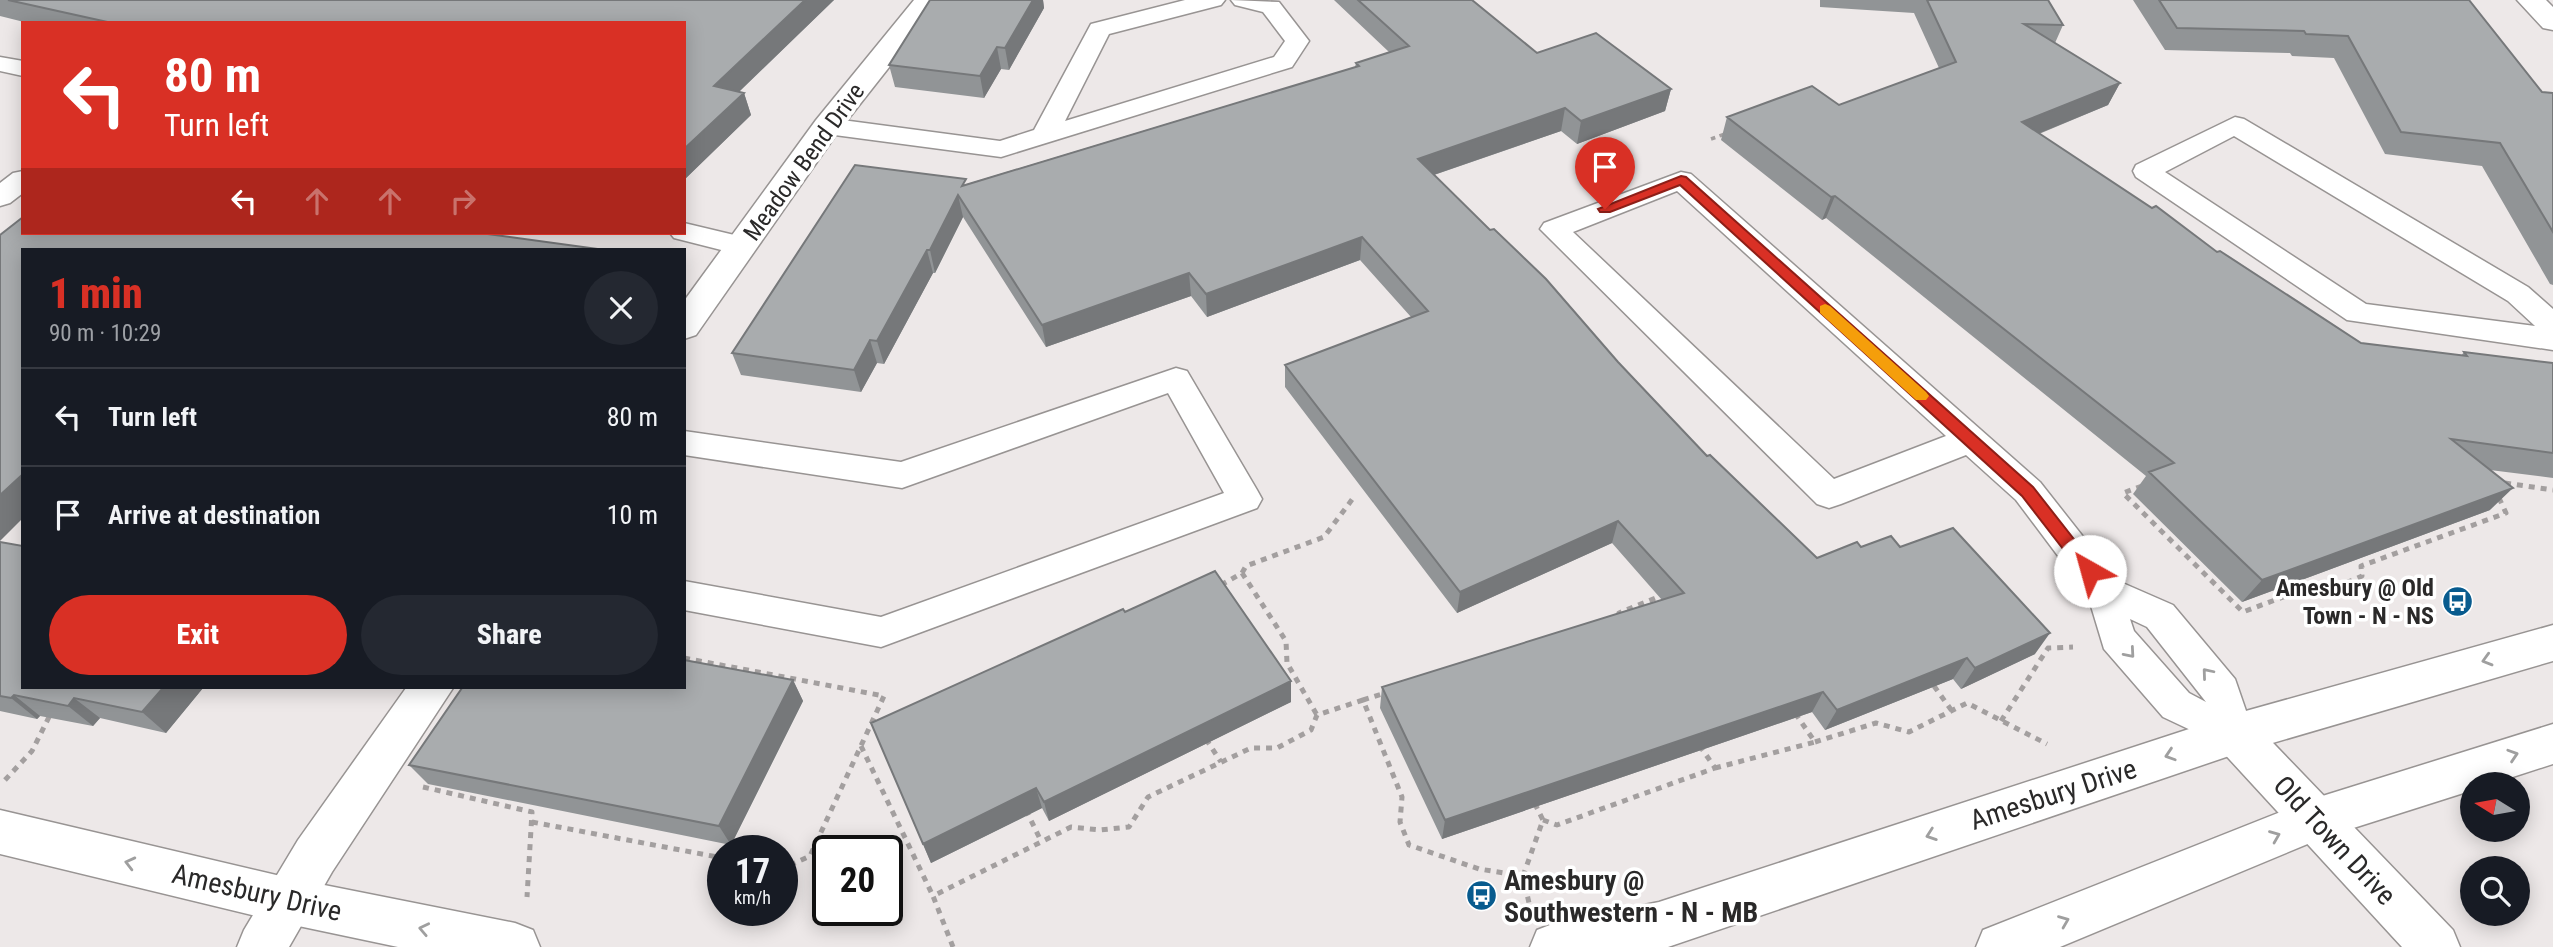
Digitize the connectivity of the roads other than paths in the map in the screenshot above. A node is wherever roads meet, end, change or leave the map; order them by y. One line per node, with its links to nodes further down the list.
1 (928, 0): 6 (street, Meadow Bend Drive)
2 (1213, 0): 7 (lane)
3 (1243, 0): 7 (lane)
4 (2531, 0): 5 (street)
5 (2553, 22)
6 (827, 127): 7 (lane); 11 (street, Meadow Bend Drive)
7 (1045, 135)
8 (21, 181): 9 (lane)
9 (0, 197)
10 (686, 232): 11 (lane)
11 (741, 246): 12 (street, Meadow Bend Drive)
12 (686, 324)
13 (2553, 326): 14 (lane)
14 (2553, 339)
15 (1970, 440): 15 (lane); 20 (lane)
16 (686, 443): 17 (lane)
17 (686, 595)
18 (2553, 643): 20 (street, Amesbury Drive, one-way to 20)
19 (430, 689): 24 (street)
20 (2235, 734): 22 (street, Old Town Drive); 25 (street, Amesbury Drive, one-way to 25)
21 (2553, 744): 22 (street, one-way to 21)
22 (2316, 819): 28 (street, one-way to 22); 29 (street, Old Town Drive)
23 (0, 832): 24 (street, Amesbury Drive, one-way to 23)
24 (289, 901): 26 (street); 27 (street, Amesbury Drive, one-way to 24)
25 (1543, 929)
26 (262, 947)
27 (515, 947)
28 (2001, 947)
29 (2435, 947)

